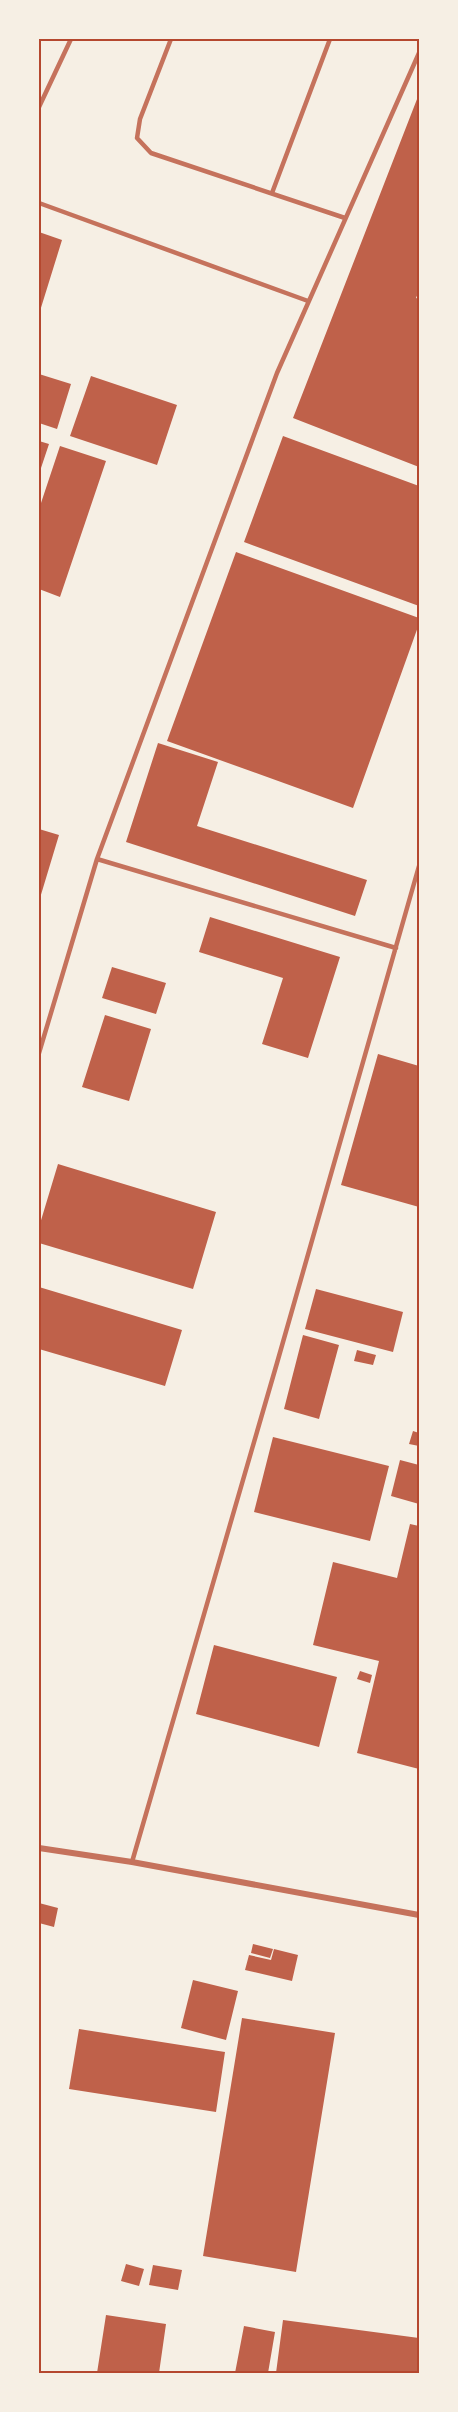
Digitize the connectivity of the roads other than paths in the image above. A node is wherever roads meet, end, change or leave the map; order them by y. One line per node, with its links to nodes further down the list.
1 (71, 39): 5 (lane)
2 (171, 39): 6 (lane)
3 (330, 39): 6 (lane)
4 (419, 54): 8 (lane)
5 (39, 107)
6 (272, 193): 8 (lane)
7 (39, 203): 9 (lane)
8 (345, 218): 9 (lane)
9 (308, 302): 10 (lane)
10 (97, 859): 12 (lane); 13 (lane)
11 (419, 866): 12 (lane)
12 (396, 948): 15 (lane)
13 (39, 1053)
14 (39, 1848): 15 (street)
15 (132, 1862): 16 (street)
16 (419, 1915)

